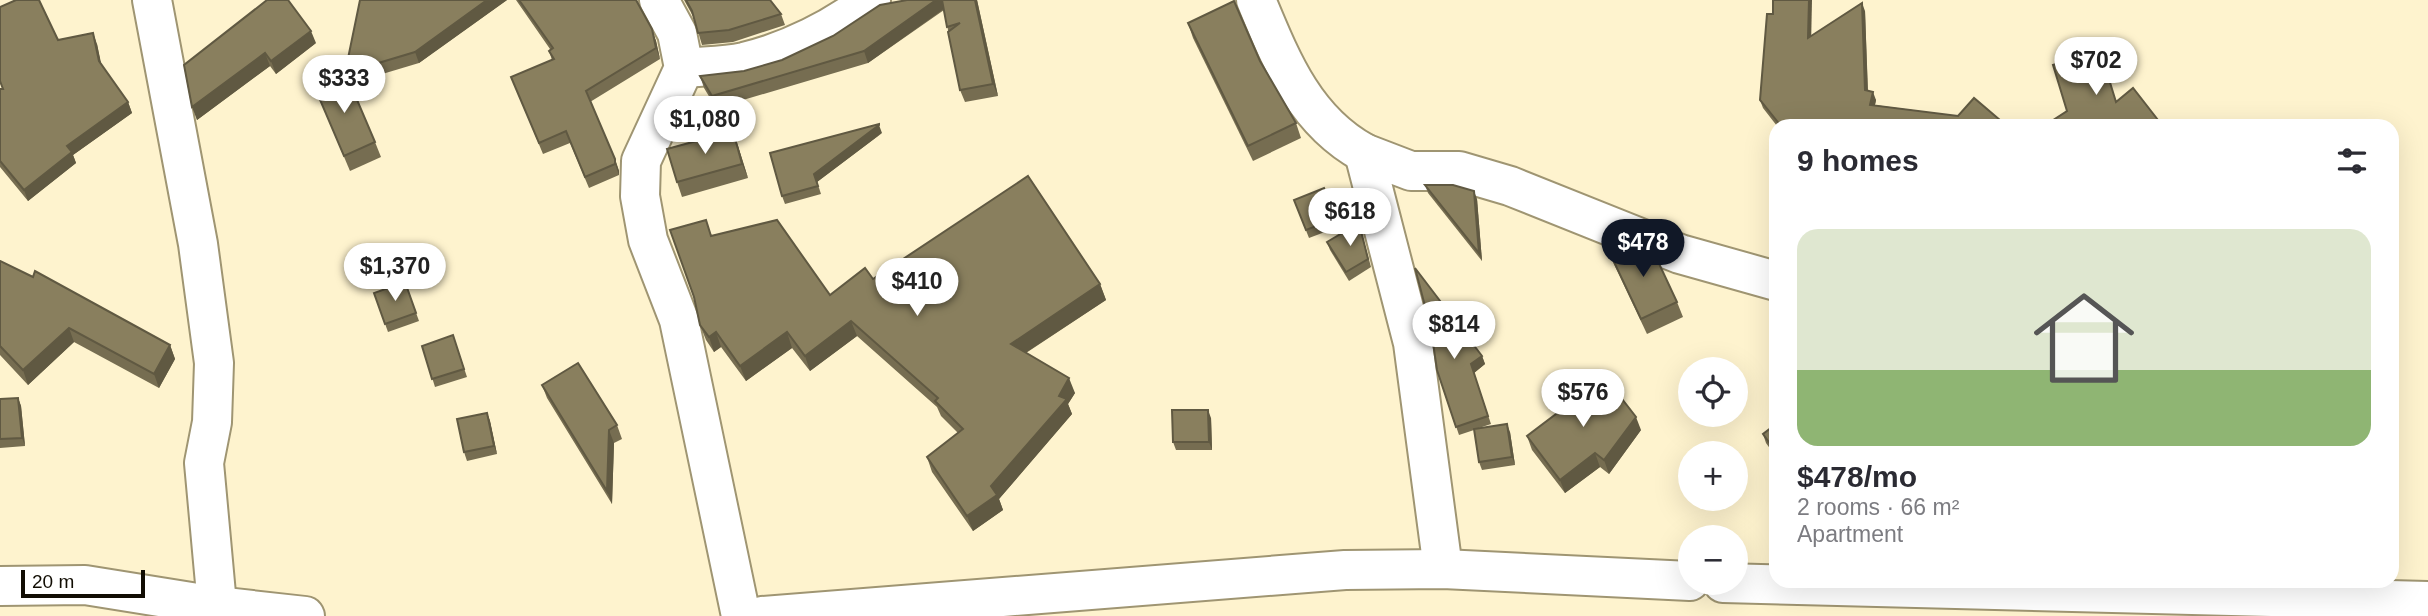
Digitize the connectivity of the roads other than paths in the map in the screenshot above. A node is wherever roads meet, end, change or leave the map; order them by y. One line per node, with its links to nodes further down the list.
1 (152, 0): 16 (street)
2 (659, 0): 5 (street)
3 (871, 0): 5 (street)
4 (1256, 0): 6 (street)
5 (684, 68): 18 (street)
6 (1364, 153): 7 (street); 8 (street)
7 (1769, 279)
8 (1443, 569): 9 (street); 19 (street)
9 (1678, 580)
10 (1748, 583): 11 (street)
11 (1769, 584)
12 (0, 586): 16 (street)
13 (2139, 588): 14 (street)
14 (2222, 589): 15 (street)
15 (2428, 601)
16 (217, 611): 17 (street)
17 (305, 616)
18 (741, 616)
19 (762, 616)

